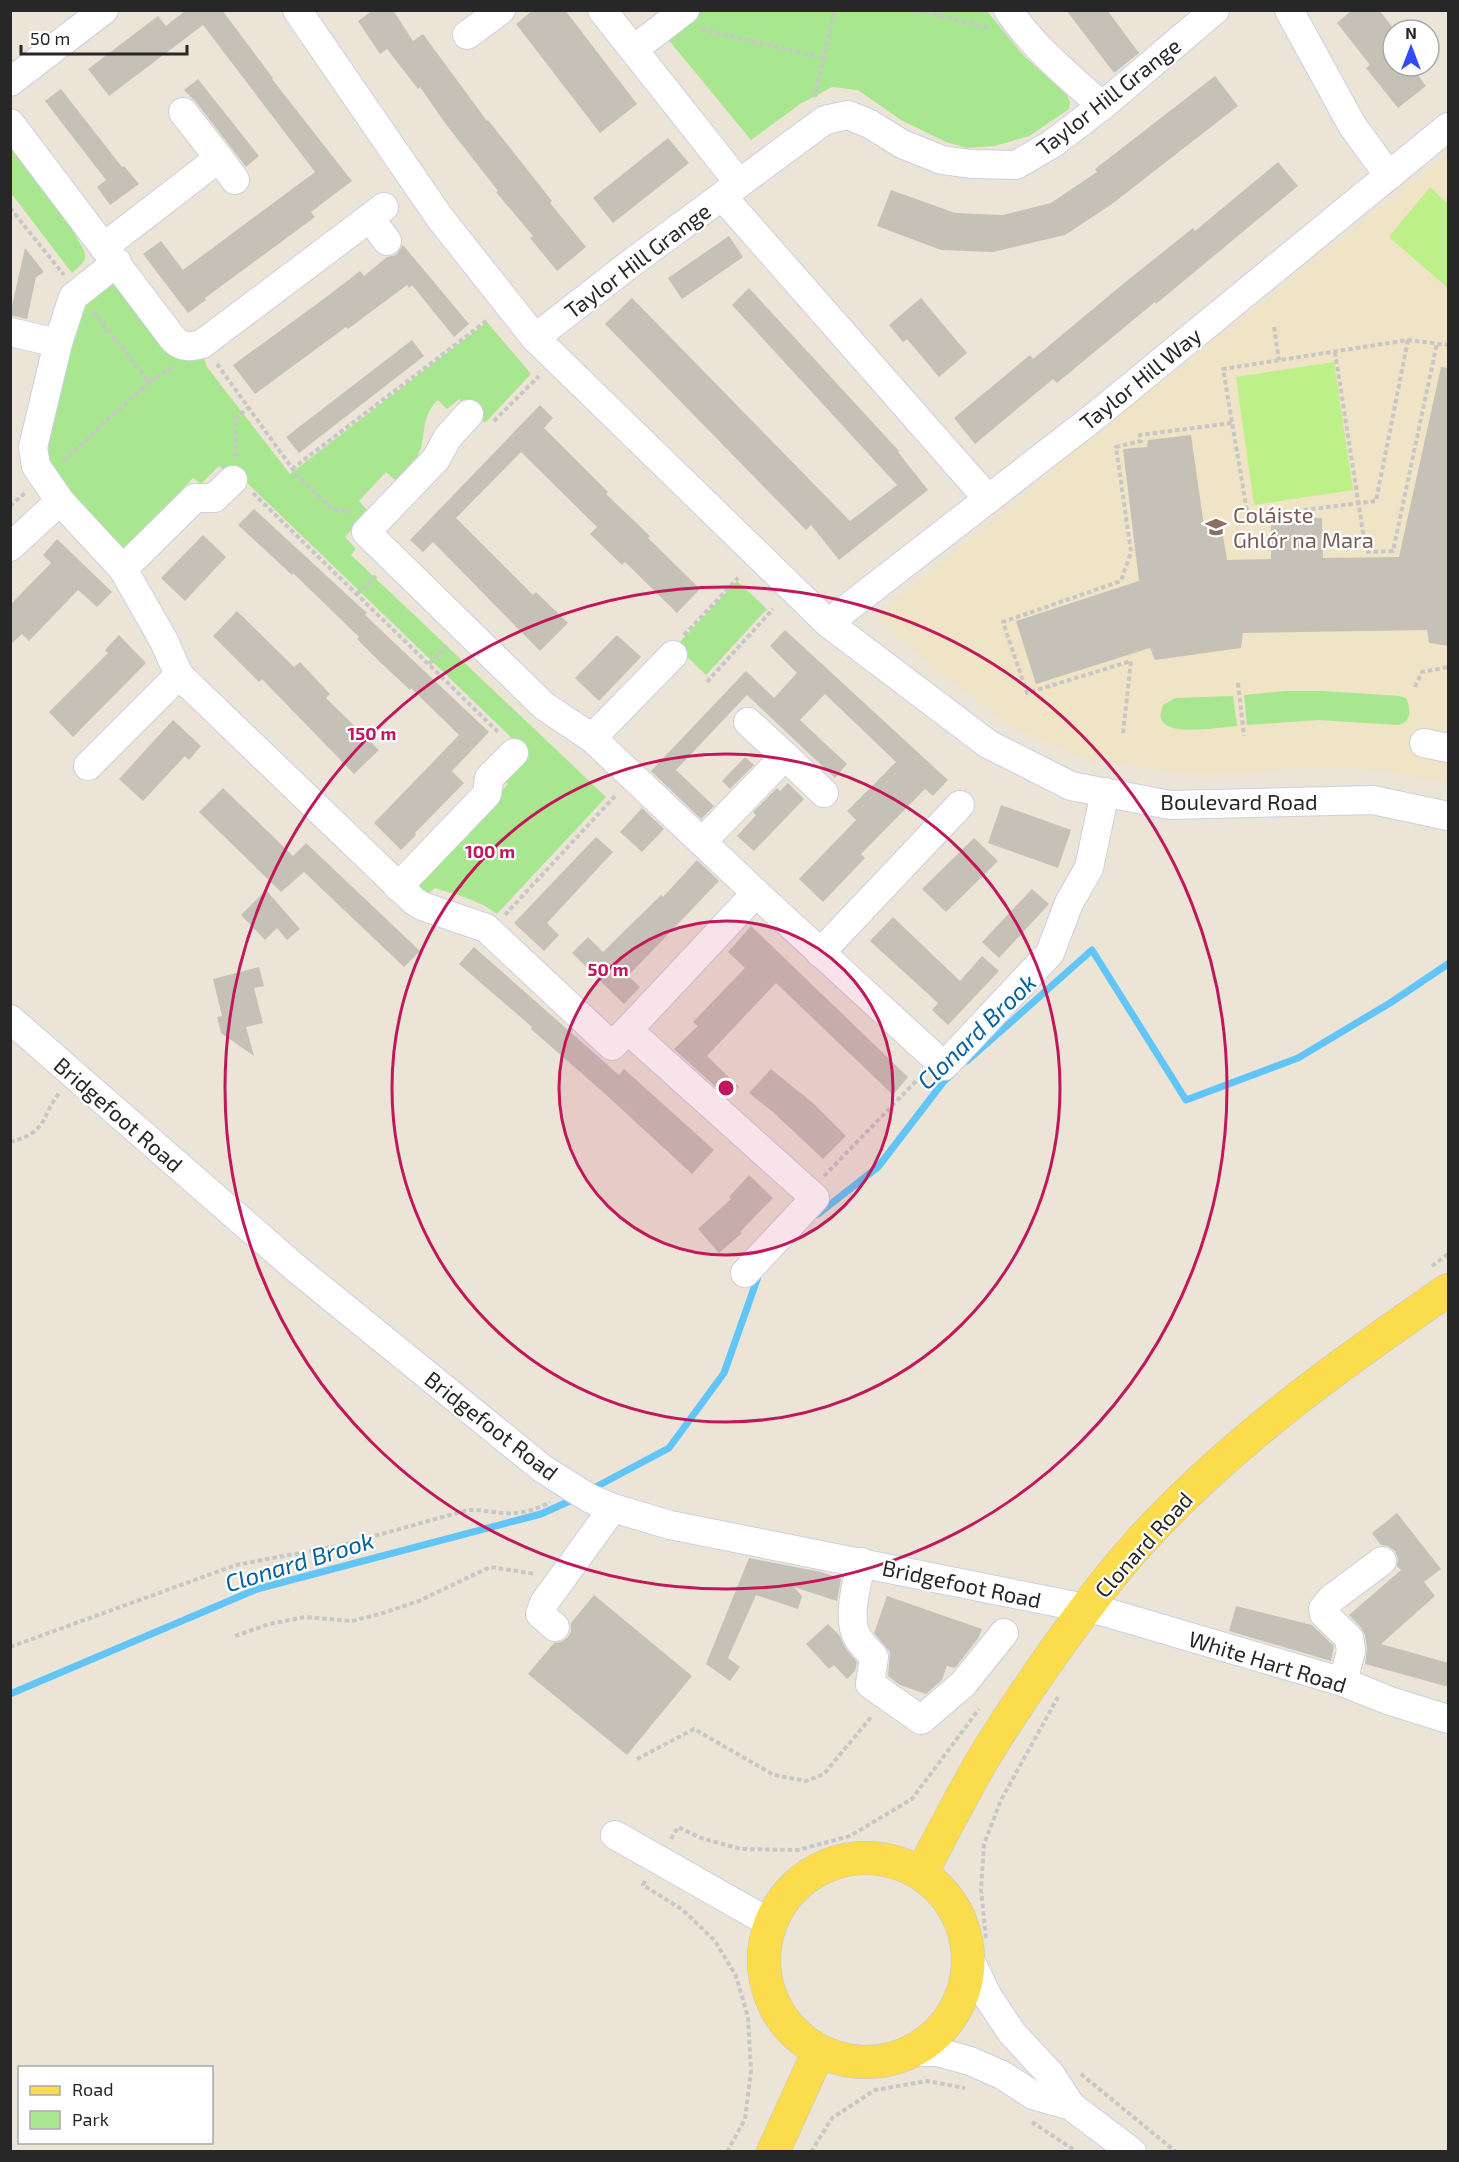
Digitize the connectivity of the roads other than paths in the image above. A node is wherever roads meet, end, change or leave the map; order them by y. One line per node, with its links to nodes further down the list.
1 (104, 10): 11 (street)
2 (297, 10): 21 (street, Boulevard Road)
3 (501, 10): 9 (street)
4 (602, 10): 10 (street)
5 (1215, 10): 12 (street, Taylor Hill Grange)
6 (1289, 10): 16 (street)
7 (677, 16): 10 (street)
8 (1012, 17): 12 (street)
9 (467, 35)
10 (634, 48): 17 (street)
11 (10, 82)
12 (1102, 106): 17 (street, Taylor Hill Grange)
13 (183, 112): 19 (street)
14 (10, 123): 19 (street)
15 (1449, 127): 16 (street, Taylor Hill Way)
16 (1389, 176): 25 (street, Taylor Hill Way)
17 (731, 189): 21 (street, Taylor Hill Grange); 25 (street)
18 (387, 240): 19 (street)
19 (111, 254): 22 (street)
20 (10, 332): 22 (street)
21 (535, 338): 29 (street, Boulevard Road)
22 (58, 343): 26 (street)
23 (469, 414): 33 (street)
24 (240, 479): 28 (street)
25 (988, 499): 29 (street, Taylor Hill Way)
26 (60, 501): 27 (street); 28 (street)
27 (10, 547)
28 (123, 569): 31 (street)
29 (828, 623): 37 (street, Boulevard Road)
30 (675, 648): 33 (street)
31 (179, 675): 36 (street); 42 (street)
32 (748, 722): 35 (street)
33 (591, 738): 41 (street)
34 (509, 745): 42 (street)
35 (784, 756): 38 (street); 41 (street)
36 (88, 766)
37 (1105, 792): 40 (street, Boulevard Road); 44 (street)
38 (824, 793)
39 (960, 805): 44 (street)
40 (1449, 816)
41 (702, 842): 43 (street)
42 (398, 887): 46 (street)
43 (756, 893): 44 (street); 46 (street)
44 (820, 953)
45 (10, 1019): 49 (street, Bridgefoot Road)
46 (628, 1030): 47 (street)
47 (746, 1273)
48 (1449, 1290): 52 (main road, Clonard Road)
49 (613, 1508): 51 (street, Bridgefoot Road); 53 (street)
50 (1382, 1561): 55 (street)
51 (862, 1562): 52 (street, Bridgefoot Road); 54 (street)
52 (1085, 1608): 55 (street, White Hart Road); 58 (main road, Clonard Road)
53 (555, 1627)
54 (1004, 1633)
55 (1343, 1682): 56 (street, White Hart Road)
56 (1449, 1719)
57 (615, 1835): 59 (street)
58 (921, 1874): 59 (main road); 60 (main road)
59 (770, 1923): 61 (main road)
60 (978, 1950): 62 (main road); 63 (street)
61 (819, 2051): 62 (main road); 64 (main road)
62 (911, 2052): 63 (street)
63 (1071, 2106): 65 (street)
64 (773, 2151)
65 (1132, 2151)

